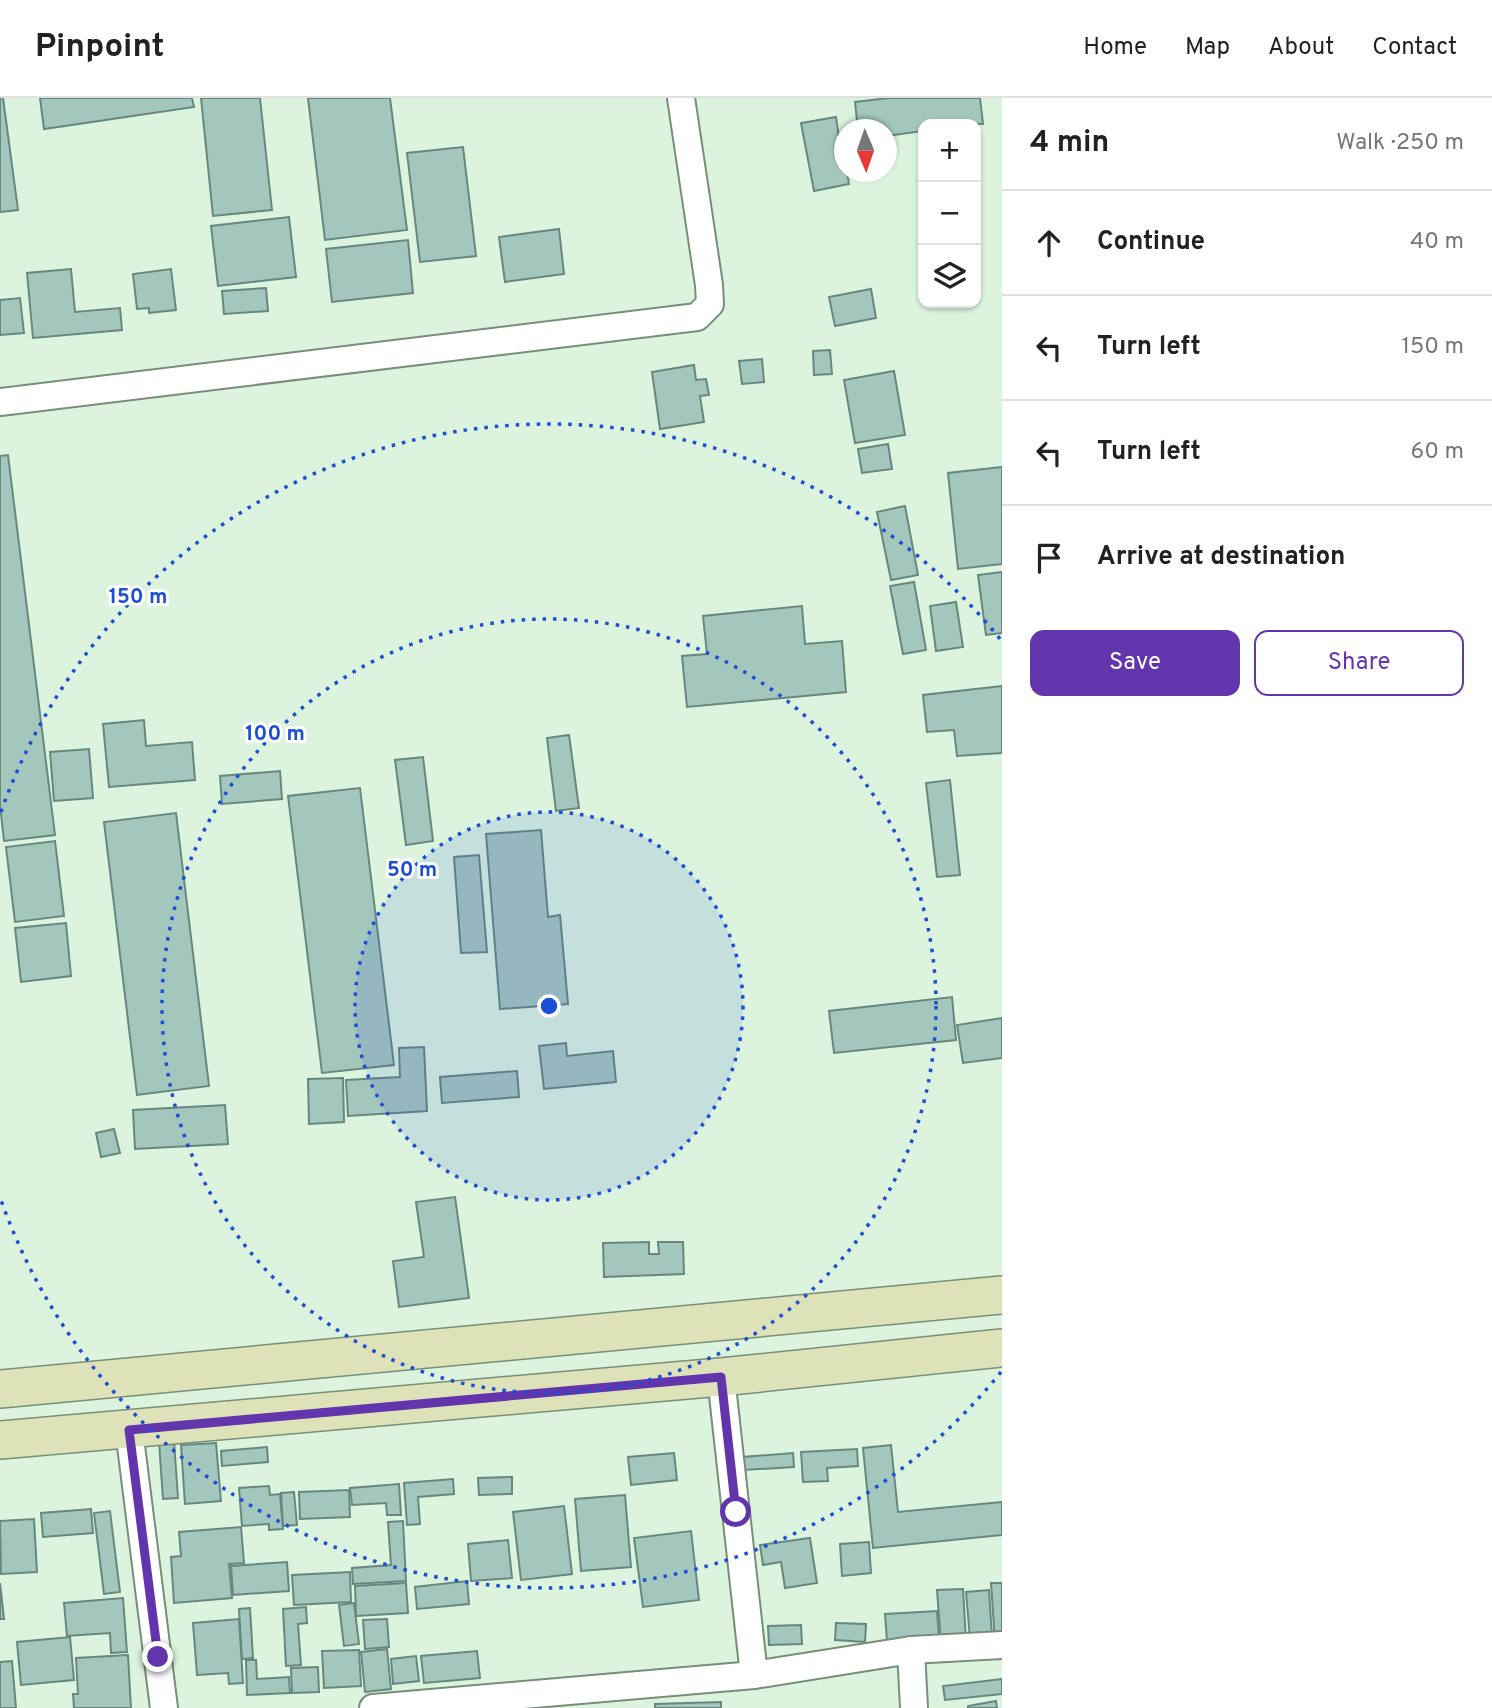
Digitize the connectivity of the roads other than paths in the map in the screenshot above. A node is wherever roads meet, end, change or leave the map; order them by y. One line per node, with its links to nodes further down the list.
1 (681, 98): 2 (street)
2 (0, 402)
3 (1002, 1295): 6 (street)
4 (1002, 1348): 5 (street)
5 (721, 1377): 7 (street); 11 (street)
6 (0, 1389)
7 (129, 1430): 8 (street); 12 (street)
8 (0, 1440)
9 (1002, 1645): 10 (street)
10 (911, 1650): 11 (street); 14 (street)
11 (754, 1675): 13 (street)
12 (164, 1708)
13 (373, 1708)
14 (914, 1708)

